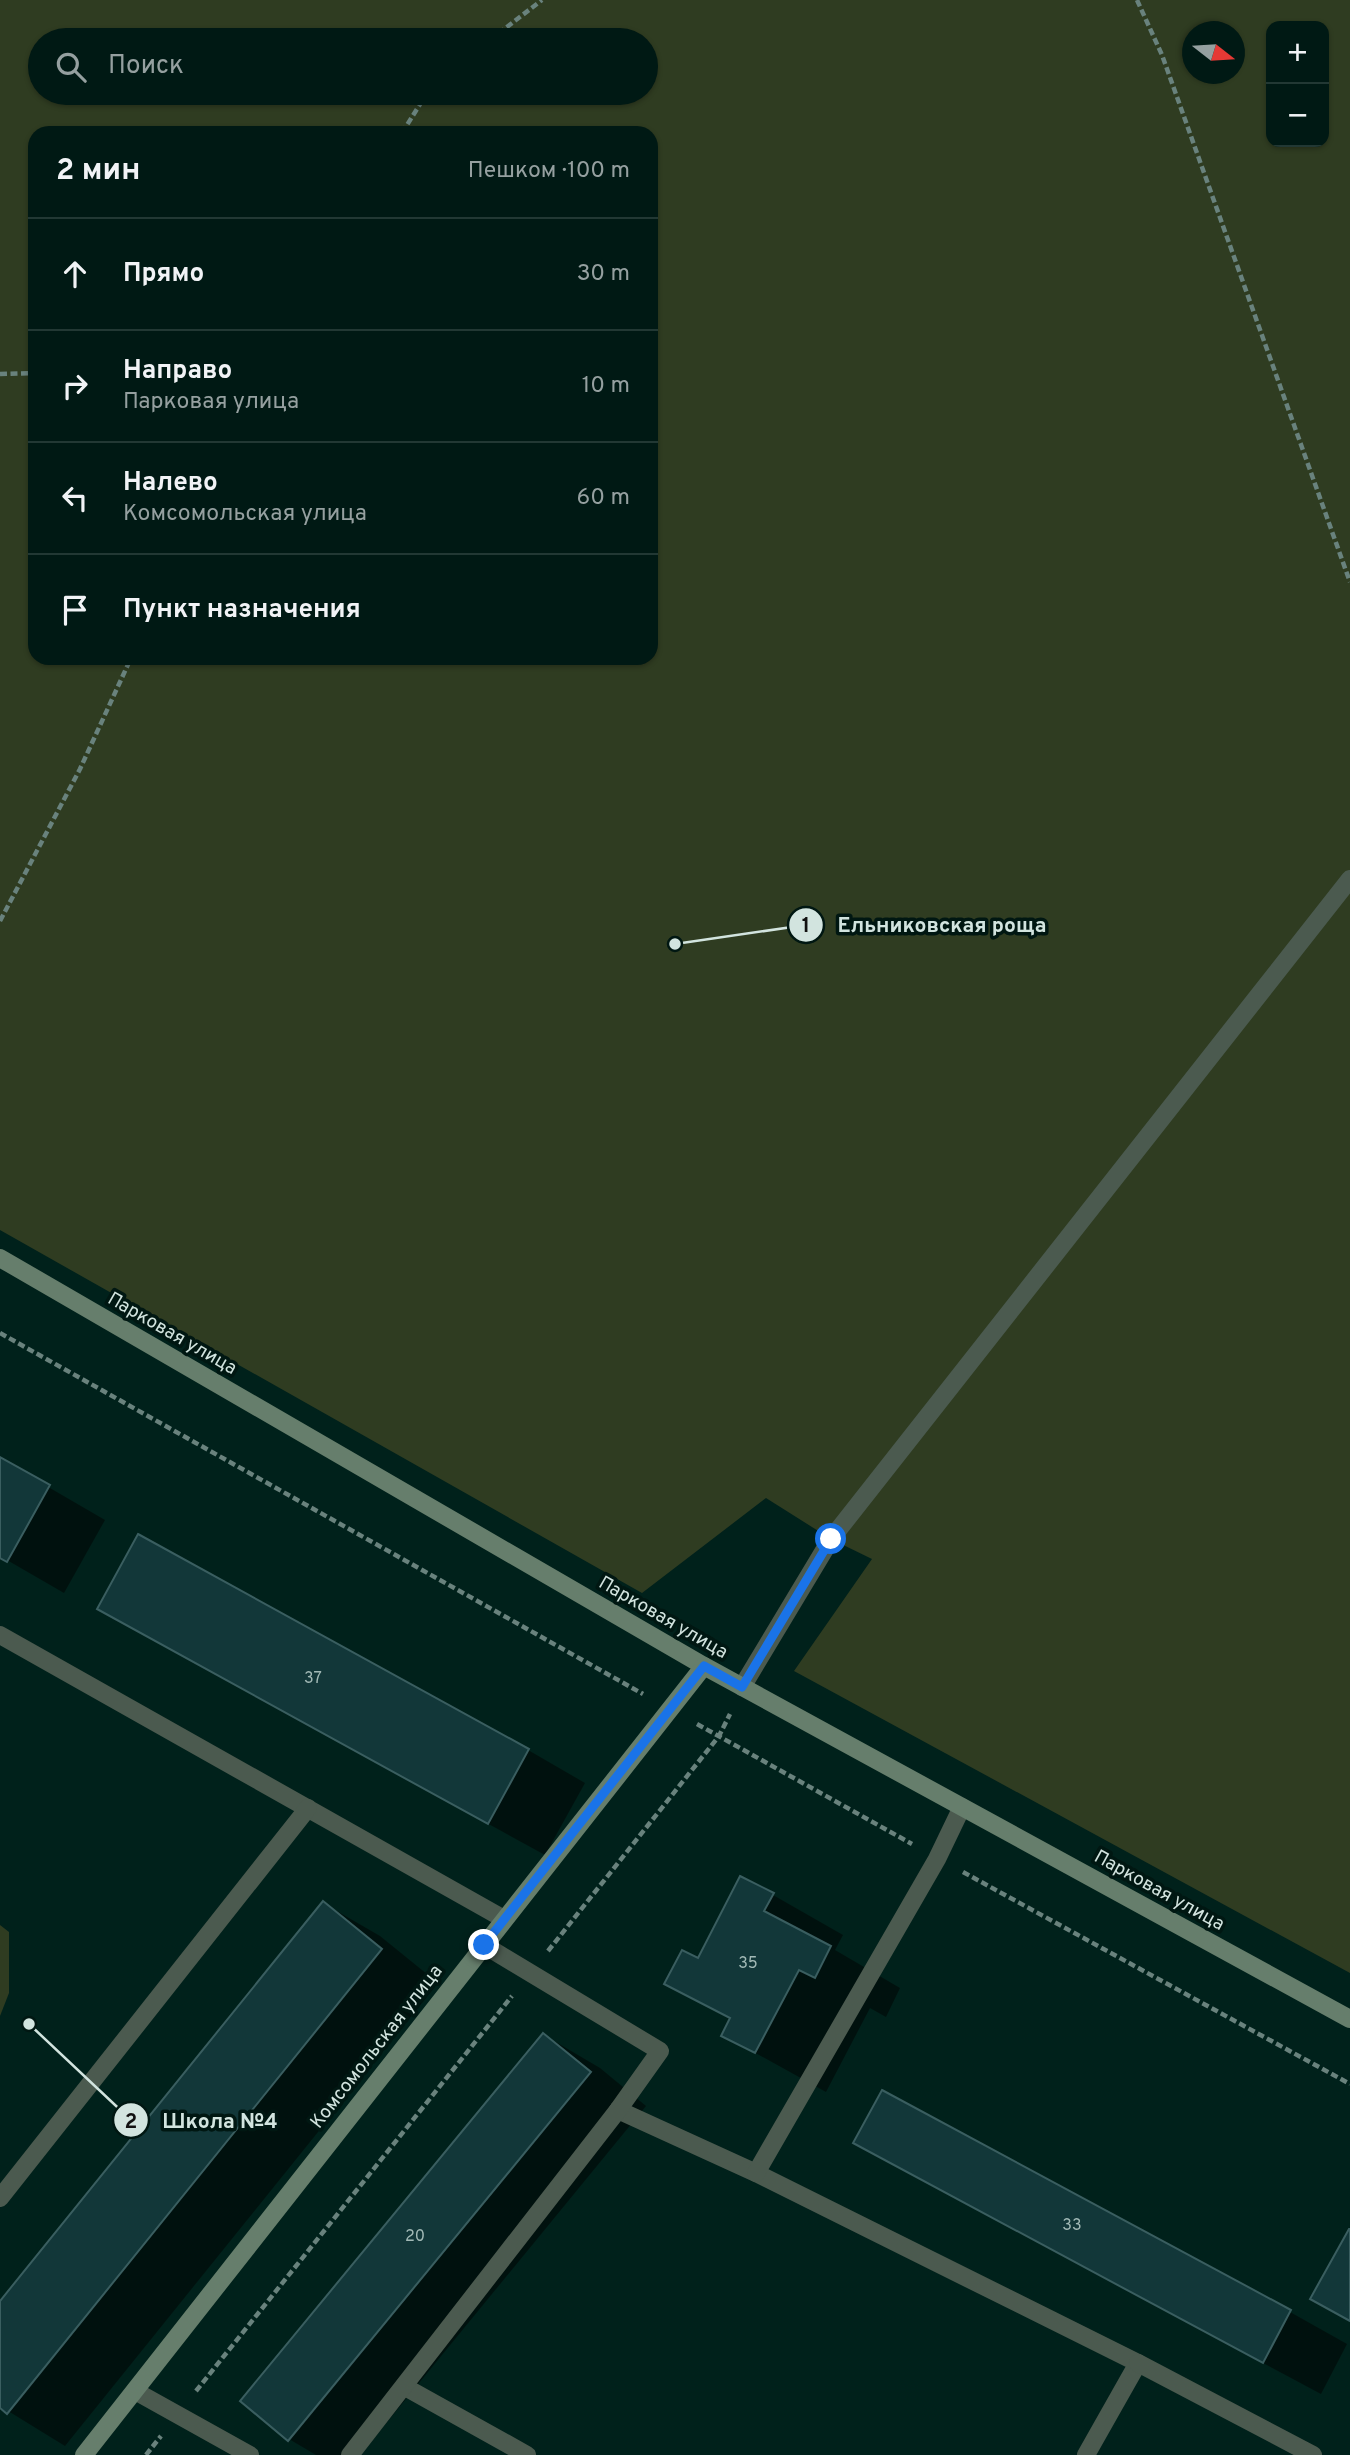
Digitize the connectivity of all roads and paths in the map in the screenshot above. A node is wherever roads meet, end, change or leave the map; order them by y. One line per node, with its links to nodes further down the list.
1 (542, 0): 3 (path)
2 (1137, 0): 8 (path)
3 (506, 28)
4 (420, 105): 5 (path)
5 (406, 126)
6 (28, 373): 7 (path)
7 (0, 374)
8 (1350, 582)
9 (128, 665): 11 (path)
10 (1350, 879): 15 (street)
11 (0, 921)
12 (0, 1258): 14 (street, Парковая улица)
13 (0, 1635): 18 (street)
14 (704, 1666): 15 (street, Парковая улица); 19 (street, Комсомольская улица)
15 (742, 1687): 17 (street, Парковая улица)
16 (719, 1736): 21 (path)
17 (962, 1807): 22 (street, Парковая улица); 24 (street)
18 (308, 1808): 19 (street); 25 (street)
19 (504, 1919): 20 (street, Комсомольская улица)
20 (484, 1945): 21 (street); 28 (street, Комсомольская улица)
21 (530, 1973): 23 (street); 29 (path)
22 (1350, 2019)
23 (618, 2110): 24 (street); 27 (street)
24 (756, 2173): 26 (street)
25 (0, 2198)
26 (1138, 2362): 35 (street); 36 (street)
27 (405, 2387): 33 (street); 34 (street)
28 (135, 2391): 29 (street); 30 (street, Комсомольская улица)
29 (177, 2416): 31 (path); 32 (street)
30 (84, 2455)
31 (146, 2455)
32 (250, 2455)
33 (350, 2455)
34 (527, 2455)
35 (1086, 2455)
36 (1313, 2455)

